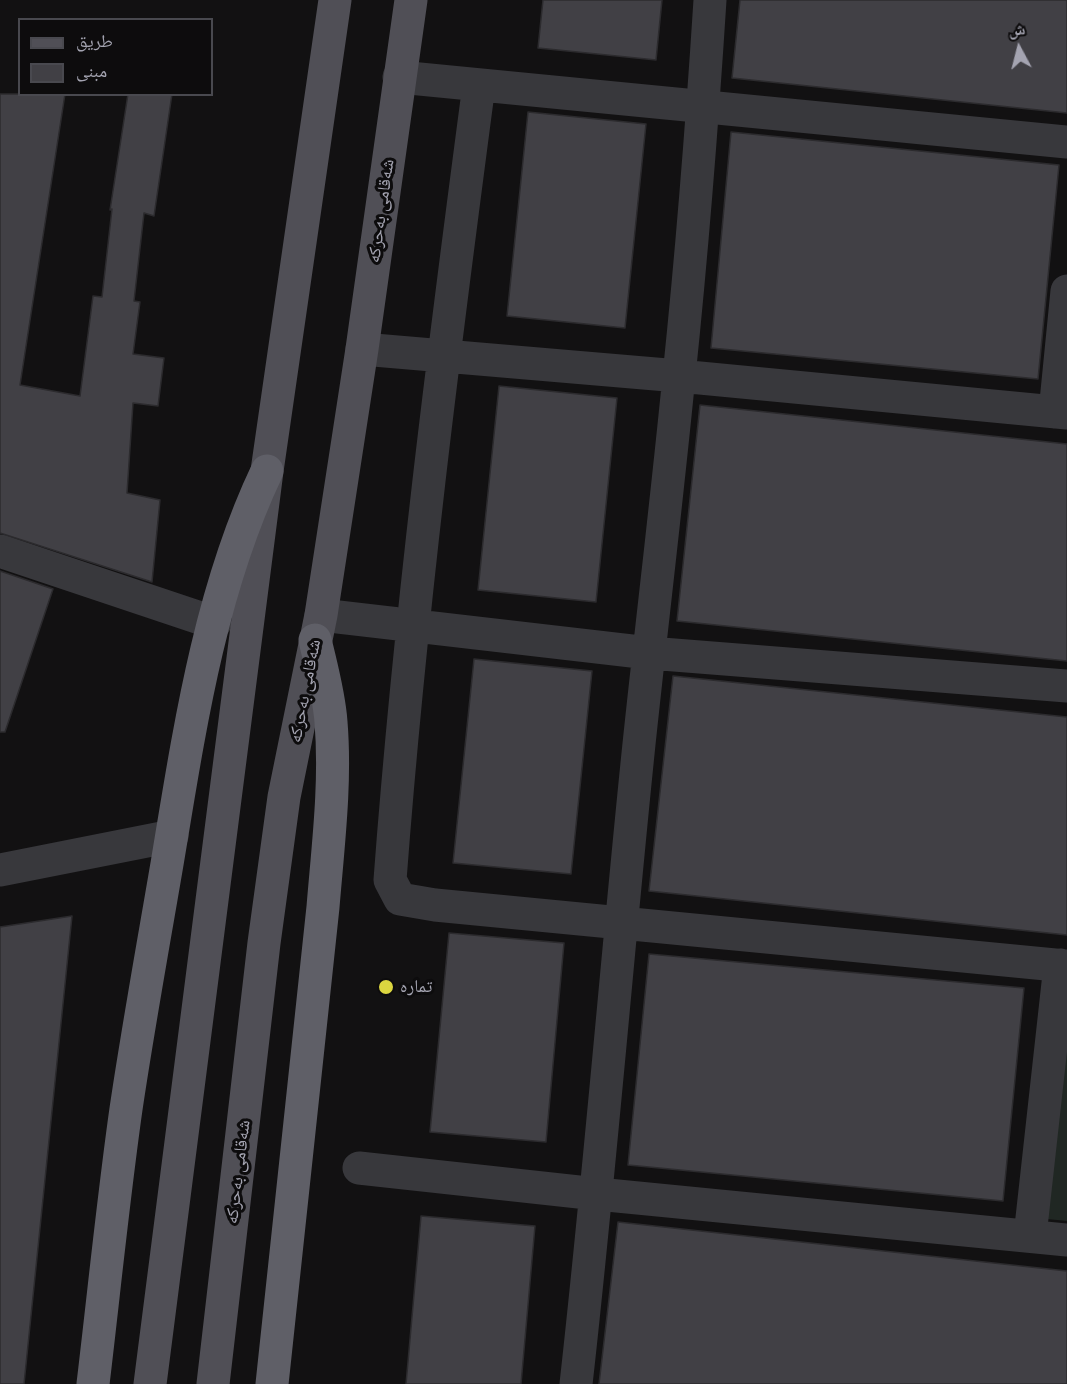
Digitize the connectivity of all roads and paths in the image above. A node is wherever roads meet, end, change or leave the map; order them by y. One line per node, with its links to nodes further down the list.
1 (335, 0): 13 (main road)
2 (411, 0): 4 (main road, شەقامی بەحرکە)
3 (710, 0): 6 (street)
4 (399, 77): 5 (street); 9 (main road, شەقامی بەحرکە)
5 (479, 85): 6 (street); 10 (street)
6 (703, 106): 7 (street); 11 (street)
7 (1067, 142)
8 (1067, 291): 12 (street)
9 (362, 349): 10 (street); 17 (main road, شەقامی بەحرکە)
10 (443, 355): 11 (street); 16 (street)
11 (679, 376): 12 (street); 18 (street)
12 (1061, 413)
13 (267, 471): 15 (highway); 29 (main road)
14 (0, 551): 15 (street)
15 (215, 623): 20 (highway)
16 (413, 624): 17 (street); 18 (street); 22 (street)
17 (318, 627): 30 (main road, شەقامی بەحرکە); 31 (highway)
18 (649, 653): 19 (street); 22 (street)
19 (1067, 686)
20 (172, 836): 21 (street); 28 (highway)
21 (0, 870)
22 (621, 923): 23 (street); 25 (street)
23 (1063, 965): 26 (street)
24 (359, 1168): 25 (street)
25 (597, 1194): 26 (street); 32 (street)
26 (1030, 1236): 27 (street)
27 (1067, 1240)
28 (93, 1384)
29 (150, 1384)
30 (213, 1384)
31 (272, 1384)
32 (576, 1384)

